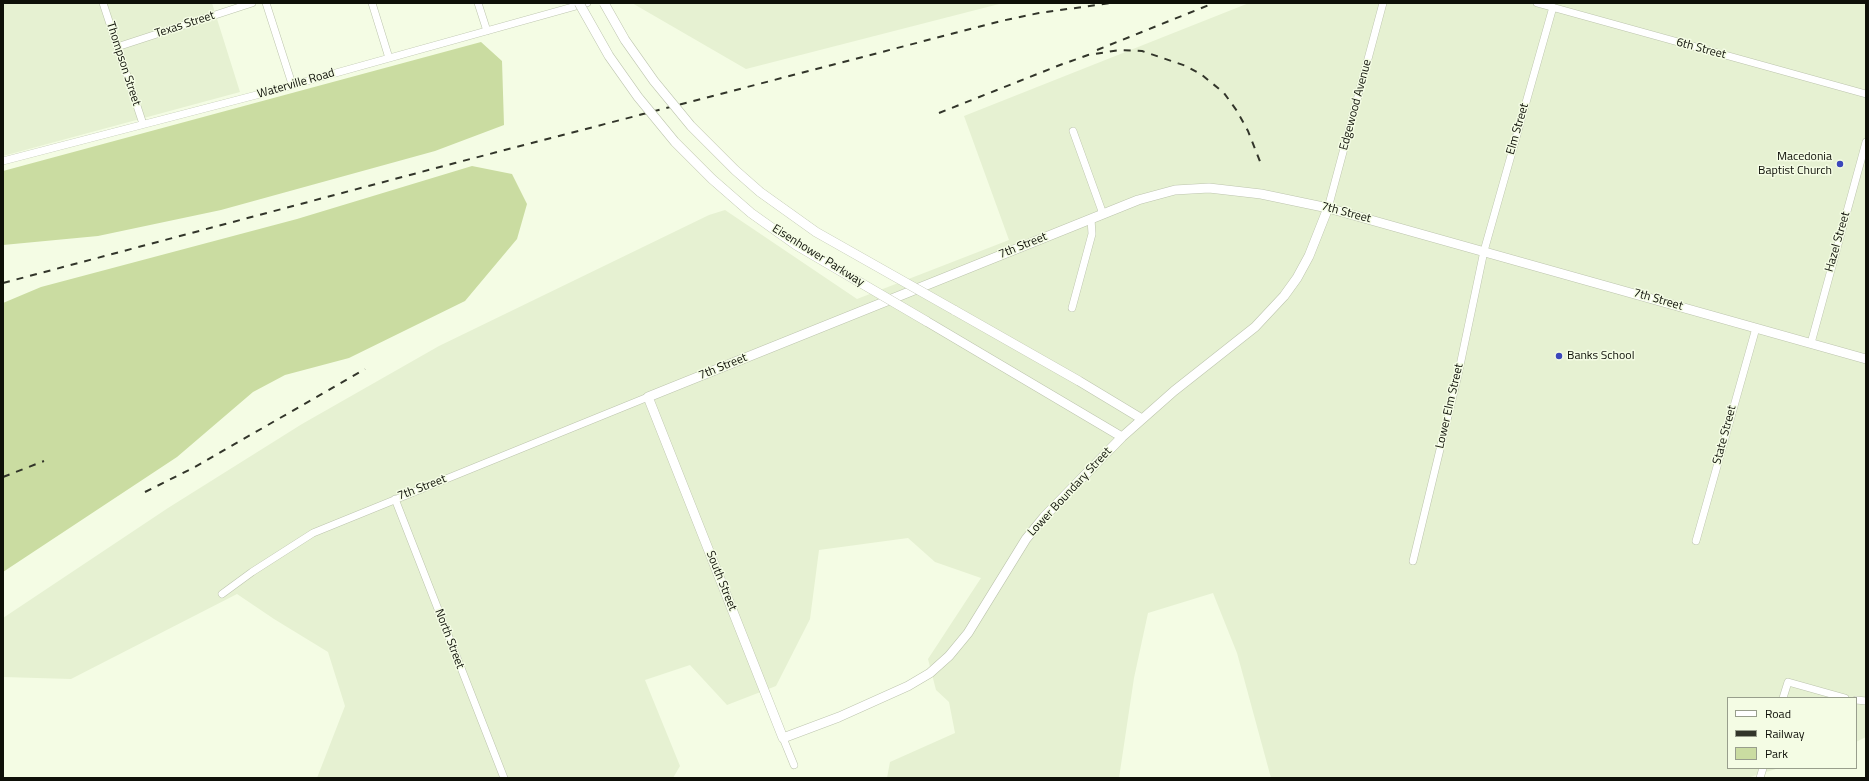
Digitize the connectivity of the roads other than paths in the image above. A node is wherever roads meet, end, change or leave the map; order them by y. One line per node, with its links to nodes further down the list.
1 (103, 3): 13 (street, Thompson Street)
2 (252, 3): 13 (street, Texas Street)
3 (266, 3): 15 (street)
4 (372, 3): 14 (street)
5 (478, 3): 12 (street)
6 (579, 3): 31 (street, Eisenhower Parkway, bridge)
7 (587, 3): 12 (street, Waterville Road)
8 (604, 3): 30 (street, Eisenhower Parkway, bridge)
9 (1383, 3): 21 (street, Edgewood Avenue)
10 (1537, 3): 11 (street, 6th Street)
11 (1553, 7): 16 (street, 6th Street); 24 (street, Elm Street)
12 (487, 31): 14 (street, Waterville Road)
13 (117, 47): 17 (street, Thompson Street)
14 (389, 58): 15 (street, Waterville Road)
15 (292, 84): 17 (street, Waterville Road)
16 (1866, 94)
17 (143, 124): 20 (street, Waterville Road)
18 (1073, 131): 22 (street)
19 (1866, 142): 27 (street, Hazel Street)
20 (3, 161)
21 (1328, 208): 22 (street, 7th Street); 24 (street, 7th Street); 30 (street, Lower Boundary Street)
22 (1103, 214): 23 (street, 7th Street)
23 (1091, 219): 25 (street); 29 (street, 7th Street)
24 (1484, 251): 26 (street, 7th Street); 34 (street, Lower Elm Street)
25 (1072, 308)
26 (1756, 328): 27 (street, 7th Street); 33 (street, State Street)
27 (1811, 343): 28 (street, 7th Street)
28 (1866, 359)
29 (648, 397): 32 (street, 7th Street); 38 (street, South Street)
30 (1142, 419): 31 (street, Lower Boundary Street)
31 (1122, 437): 38 (street, Lower Boundary Street)
32 (395, 499): 35 (street, 7th Street); 40 (street, North Street)
33 (1696, 542)
34 (1413, 561)
35 (222, 594)
36 (1783, 697): 37 (street)
37 (1841, 697)
38 (783, 738): 39 (street, South Street)
39 (794, 765)
40 (504, 778)

